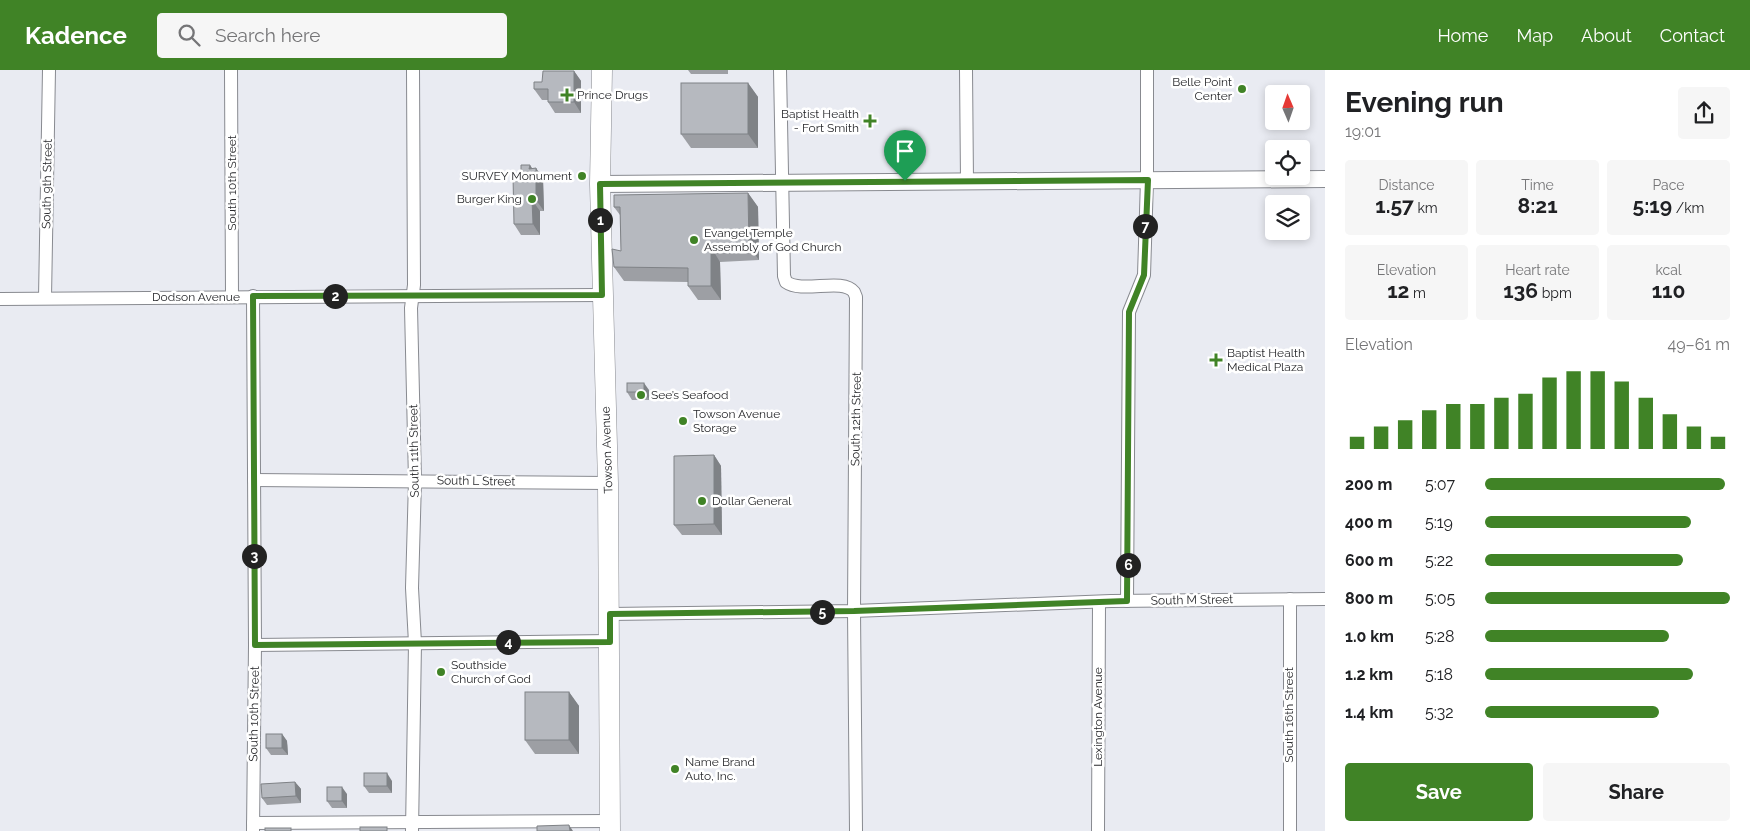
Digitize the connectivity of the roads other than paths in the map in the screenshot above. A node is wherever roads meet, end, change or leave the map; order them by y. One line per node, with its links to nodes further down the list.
1 (49, 70): 18 (street, South 9th Street)
2 (231, 70): 14 (street, South 10th Street)
3 (413, 70): 16 (street, South 11th Street)
4 (602, 70): 12 (main road, Towson Avenue)
5 (780, 70): 10 (street, South 12th Street)
6 (966, 70): 11 (street)
7 (1147, 70): 9 (street)
8 (1325, 179): 9 (street)
9 (1148, 180): 11 (street); 24 (street)
10 (782, 181): 11 (street); 12 (street); 26 (street, South 12th Street)
11 (967, 181)
12 (600, 184): 13 (main road, Towson Avenue)
13 (602, 295): 16 (street, Dodson Avenue); 21 (main road, Towson Avenue)
14 (232, 296): 15 (street, Dodson Avenue); 18 (street, Dodson Avenue)
15 (253, 296): 16 (street, Dodson Avenue); 19 (street, South 10th Street)
16 (413, 296): 20 (street, South 11th Street)
17 (0, 298): 18 (street, Dodson Avenue)
18 (45, 298)
19 (254, 480): 20 (street, South L Street); 30 (street, South 10th Street)
20 (415, 481): 21 (street, South L Street); 29 (street, South 11th Street)
21 (608, 483): 27 (main road, Towson Avenue)
22 (1325, 598): 23 (street, South M Street)
23 (1290, 599): 24 (street, South M Street); 36 (street, South 16th Street)
24 (1127, 601): 25 (street, South M Street)
25 (1099, 603): 26 (street, South M Street); 35 (street, Lexington Avenue)
26 (854, 611): 27 (street, South M Street); 34 (street, South 12th Street)
27 (610, 614): 28 (main road, Towson Avenue)
28 (610, 642): 29 (street); 31 (main road, Towson Avenue)
29 (416, 643): 30 (street); 33 (street, South 11th Street)
30 (255, 645): 32 (street, South 10th Street)
31 (610, 826): 33 (street)
32 (253, 827): 33 (street)
33 (412, 827)
34 (856, 831)
35 (1098, 831)
36 (1290, 831)

